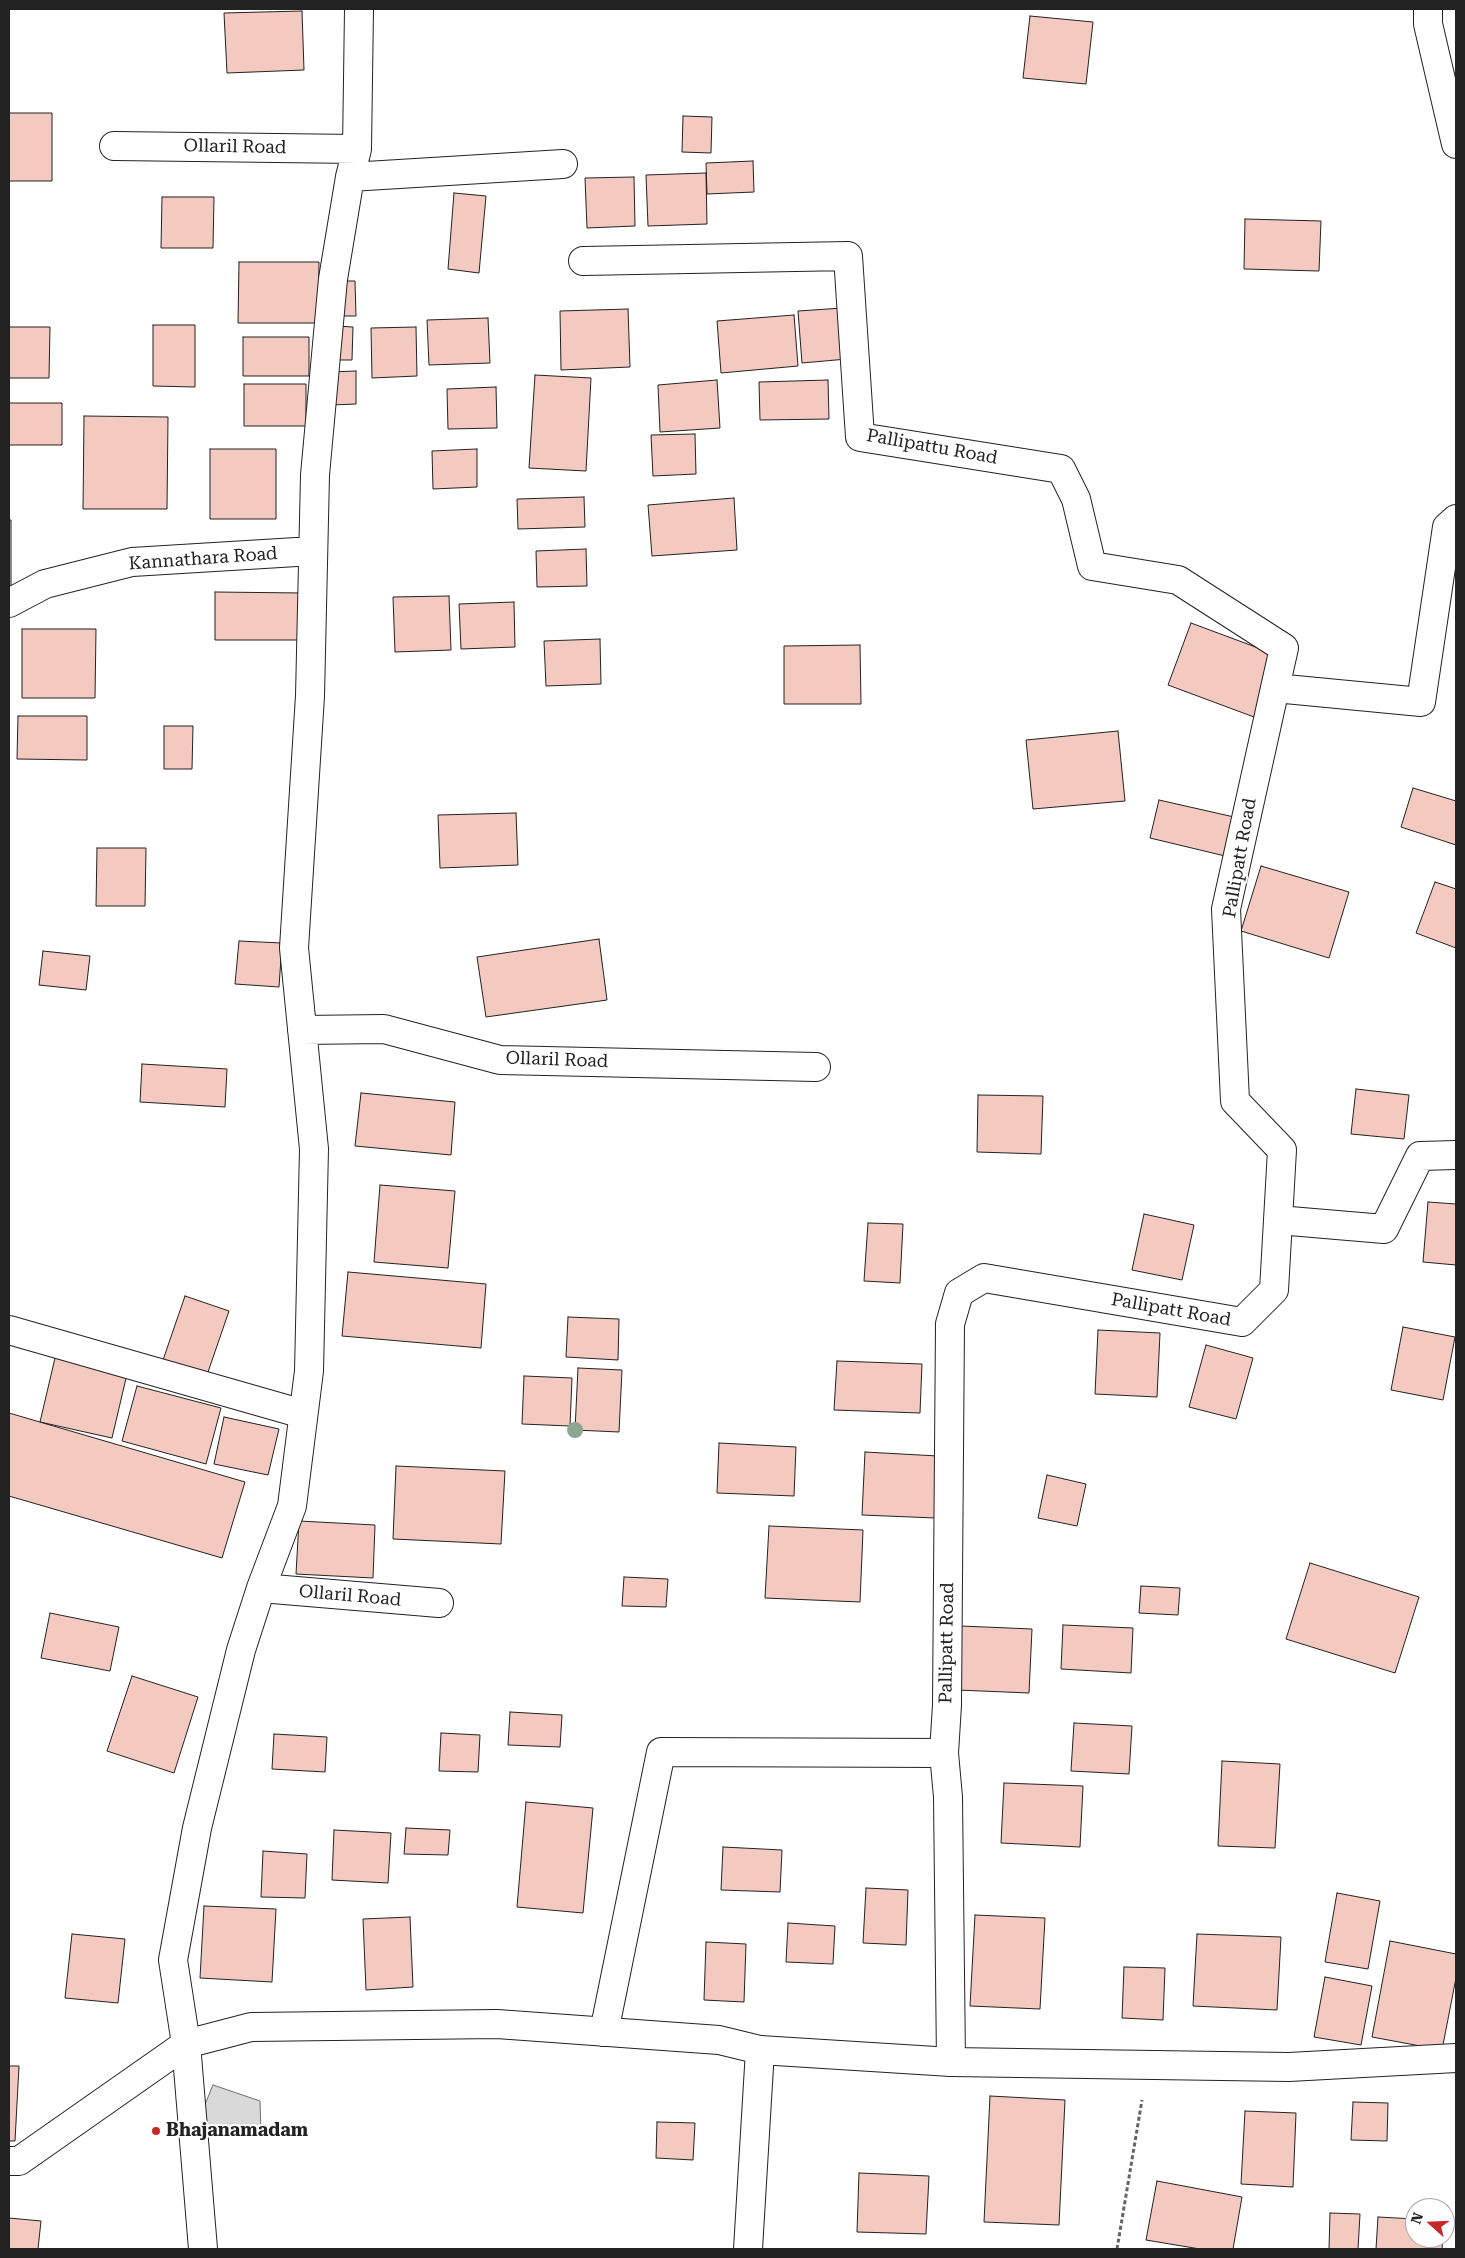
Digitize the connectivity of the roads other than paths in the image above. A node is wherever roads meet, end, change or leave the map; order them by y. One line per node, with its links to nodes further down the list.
1 (359, 9): 5 (street)
2 (1428, 9): 3 (street)
3 (1456, 144)
4 (114, 146): 5 (street, Ollaril Road)
5 (357, 149): 7 (street)
6 (563, 164): 7 (street)
7 (350, 177): 10 (street)
8 (583, 261): 12 (street, Pallipattu Road)
9 (1456, 519): 12 (street)
10 (313, 551): 11 (street, Kannathara Road); 13 (street)
11 (9, 603)
12 (1275, 688): 16 (street, Pallipatt Road)
13 (302, 1030): 14 (street, Ollaril Road); 18 (street)
14 (816, 1067)
15 (1456, 1155): 16 (street)
16 (1278, 1220): 21 (street, Pallipatt Road)
17 (9, 1330): 18 (street)
18 (303, 1414): 19 (street)
19 (261, 1588): 20 (street, Ollaril Road); 23 (street)
20 (440, 1603)
21 (944, 1754): 22 (street); 26 (street, Pallipatt Road)
22 (604, 2032): 23 (street); 24 (street)
23 (186, 2044): 27 (street); 28 (street)
24 (760, 2050): 26 (street); 29 (street)
25 (1456, 2058): 26 (street)
26 (951, 2062)
27 (9, 2161)
28 (203, 2249)
29 (748, 2249)

